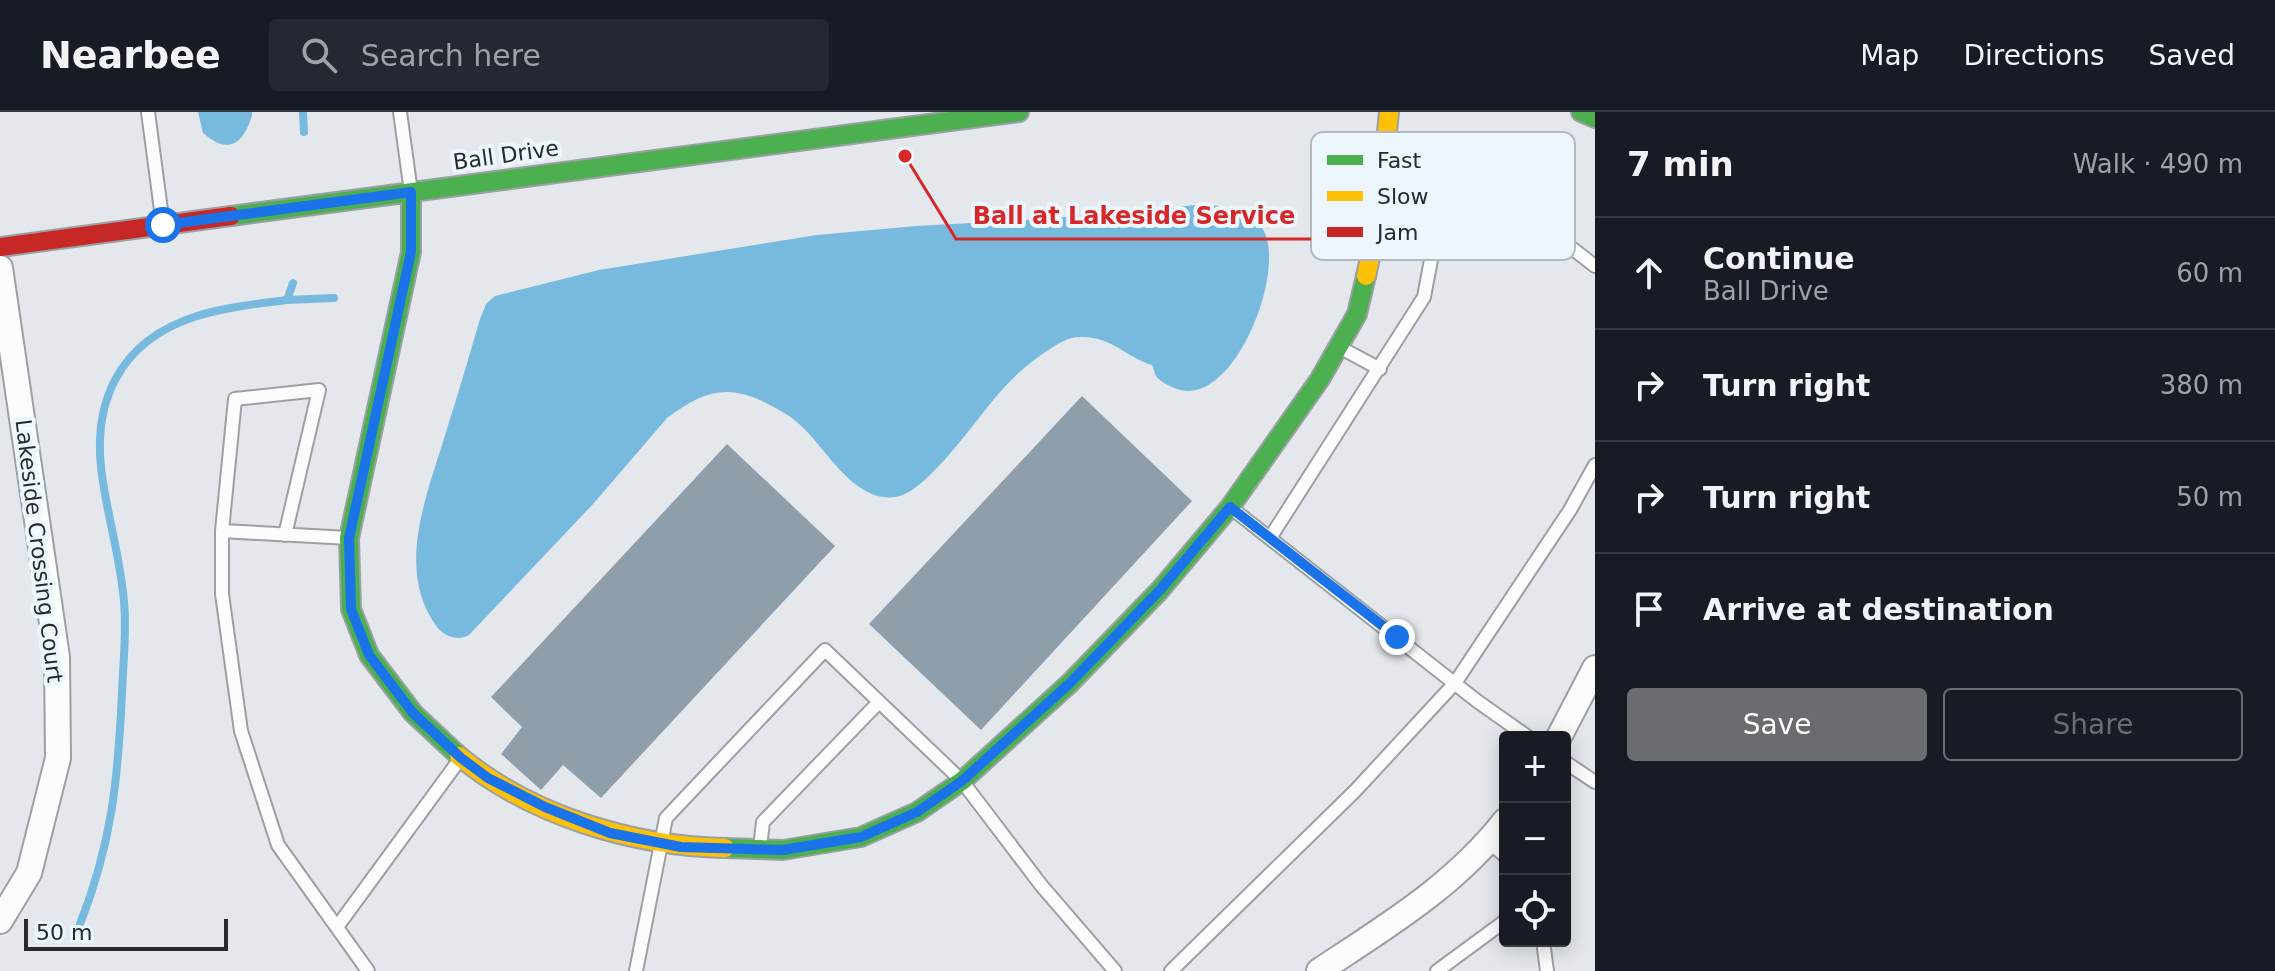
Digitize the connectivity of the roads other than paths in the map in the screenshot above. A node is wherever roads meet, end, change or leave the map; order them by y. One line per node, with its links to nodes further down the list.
1 (148, 112): 10 (lane)
2 (400, 112): 9 (lane)
3 (1019, 112): 7 (street, Ball Drive)
4 (1389, 112): 8 (street)
5 (1581, 112): 6 (street)
6 (1595, 118)
7 (886, 120): 9 (street, Ball Drive)
8 (1387, 132)
9 (411, 192): 10 (street, Ball Drive); 23 (street)
10 (163, 225): 11 (street, Ball Drive)
11 (0, 247)
12 (1575, 251): 15 (lane)
13 (1369, 260): 17 (street)
14 (1431, 260): 18 (lane)
15 (1595, 266)
16 (0, 268): 37 (street, Lakeside Crossing Court)
17 (1338, 346): 18 (lane); 20 (street)
18 (1380, 369): 24 (lane)
19 (1595, 465): 26 (lane)
20 (1230, 507): 24 (lane); 32 (street)
21 (222, 531): 22 (lane); 22 (lane); 39 (lane)
22 (285, 535): 23 (lane)
23 (349, 538): 30 (street)
24 (1270, 538): 26 (lane)
25 (1595, 668): 29 (street)
26 (1455, 683): 28 (lane); 44 (lane)
27 (879, 702): 32 (lane); 34 (lane); 36 (lane)
28 (1520, 731)
29 (1562, 731)
30 (461, 758): 34 (street); 39 (lane)
31 (1571, 766): 33 (lane)
32 (962, 781): 36 (street); 43 (lane)
33 (1595, 782)
34 (663, 843): 36 (street); 42 (lane)
35 (1497, 849): 45 (street)
36 (759, 851)
37 (0, 921)
38 (1499, 925): 46 (lane)
39 (337, 927): 41 (lane)
40 (1544, 947): 47 (lane)
41 (368, 971)
42 (636, 971)
43 (1115, 971)
44 (1171, 971)
45 (1319, 971)
46 (1437, 971)
47 (1547, 971)

